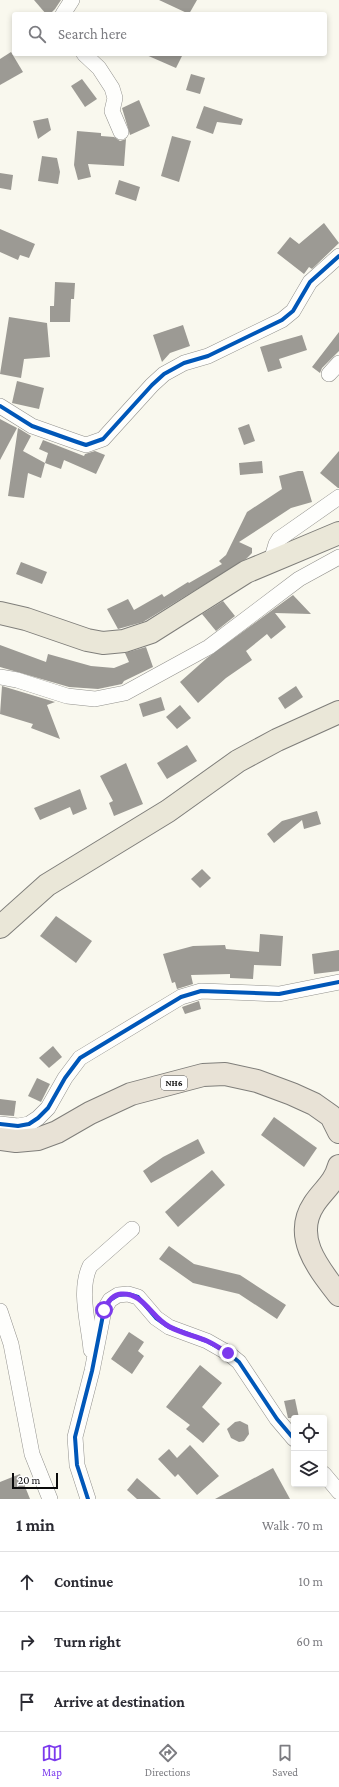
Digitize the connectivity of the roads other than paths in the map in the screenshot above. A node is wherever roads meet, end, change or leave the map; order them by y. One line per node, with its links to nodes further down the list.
1 (72, 0): 2 (street)
2 (64, 12)
3 (86, 56): 4 (street)
4 (121, 132)
5 (339, 256): 6 (street)
6 (0, 406)
7 (339, 497): 10 (street)
8 (339, 533): 10 (main road)
9 (339, 557): 12 (street)
10 (271, 562): 11 (main road)
11 (0, 613)
12 (0, 677)
13 (339, 712): 14 (main road)
14 (0, 928)
15 (339, 982): 16 (street)
16 (0, 1124)
17 (339, 1132): 18 (highway, NH6)
18 (0, 1139)
19 (339, 1166): 21 (highway)
20 (132, 1229): 23 (street)
21 (339, 1295)
22 (0, 1310): 27 (street)
23 (92, 1371): 24 (street); 28 (street)
24 (291, 1435)
25 (327, 1478): 26 (street)
26 (339, 1492)
27 (50, 1499)
28 (88, 1499)

